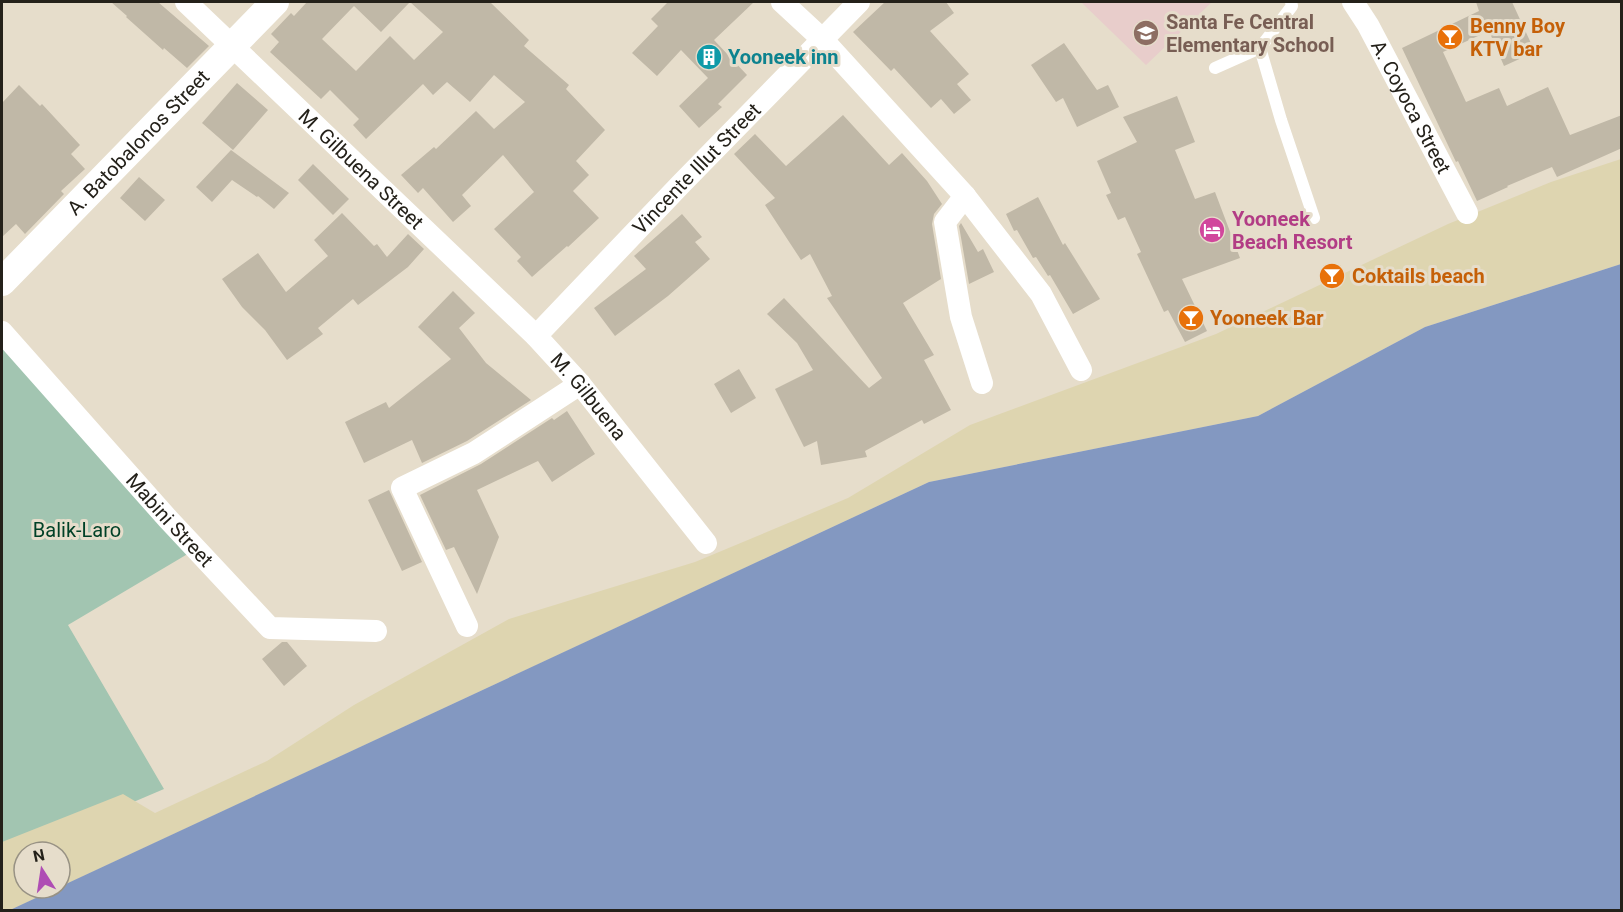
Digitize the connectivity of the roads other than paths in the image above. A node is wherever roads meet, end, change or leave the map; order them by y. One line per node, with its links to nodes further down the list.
1 (186, 2): 8 (street, M. Gilbuena Street)
2 (275, 2): 8 (street, A. Batobalonos Street)
3 (782, 2): 7 (street)
4 (859, 2): 7 (street, Vincente Illut Street)
5 (1291, 2): 9 (lane)
6 (1353, 2): 12 (street, A. Coyoca Street)
7 (822, 39): 11 (street); 16 (street, Vincente Illut Street)
8 (232, 46): 14 (street, A. Batobalonos Street); 16 (street, M. Gilbuena Street)
9 (1260, 48): 10 (lane); 13 (lane)
10 (1215, 68)
11 (965, 196): 17 (street); 18 (street)
12 (1467, 213)
13 (1314, 218)
14 (2, 282)
15 (2, 332): 22 (street, Mabini Street)
16 (536, 336): 19 (street, M. Gilbuena)
17 (1081, 370)
18 (982, 383)
19 (580, 384): 20 (street, M. Gilbuena); 21 (street)
20 (706, 543)
21 (467, 626)
22 (376, 630)

